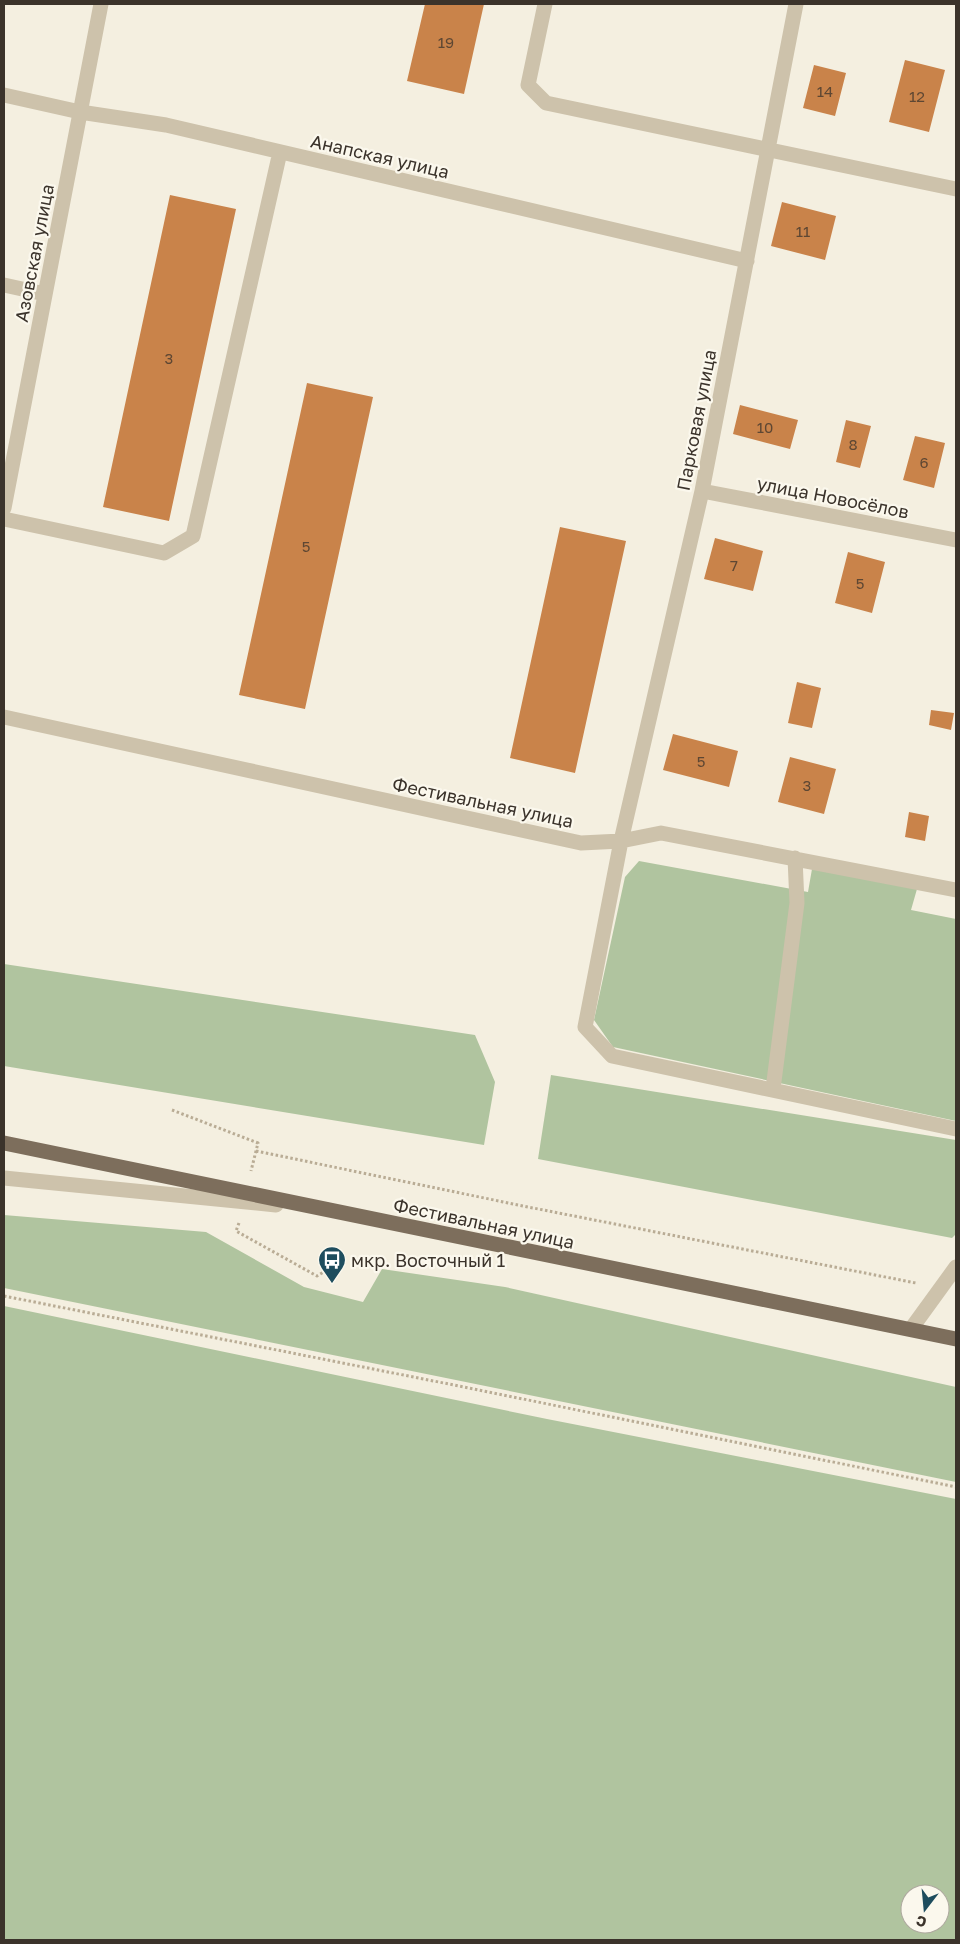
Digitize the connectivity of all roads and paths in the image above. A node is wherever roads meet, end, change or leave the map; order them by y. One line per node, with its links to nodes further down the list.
1 (101, 4): 5 (street, Азовская улица)
2 (544, 4): 6 (street)
3 (796, 4): 6 (street, Парковая улица)
4 (4, 95): 5 (street, Анапская улица)
5 (80, 112): 7 (street, Анапская улица); 11 (street, Азовская улица)
6 (769, 149): 8 (street); 9 (street, Парковая улица)
7 (280, 152): 9 (street, Анапская улица); 14 (street)
8 (956, 189)
9 (747, 261): 12 (street, Парковая улица)
10 (4, 285): 11 (street)
11 (45, 294): 13 (street, Азовская улица)
12 (702, 491): 15 (street, улица Новосёлов); 17 (street, Парковая улица)
13 (4, 508)
14 (4, 519)
15 (956, 540)
16 (4, 717): 17 (street, Фестивальная улица)
17 (621, 841): 18 (street, Фестивальная улица); 20 (street, Парковая улица)
18 (795, 858): 19 (street, Фестивальная улица); 20 (street)
19 (956, 890)
20 (773, 1089): 21 (street)
21 (956, 1129)
22 (4, 1143): 25 (main road, Фестивальная улица)
23 (256, 1151): 27 (path)
24 (4, 1178): 25 (street)
25 (328, 1210): 29 (main road, Фестивальная улица)
26 (956, 1267): 27 (street)
27 (941, 1288): 29 (street)
28 (4, 1296): 31 (path)
29 (911, 1329): 30 (main road, Фестивальная улица)
30 (956, 1339)
31 (956, 1487)

